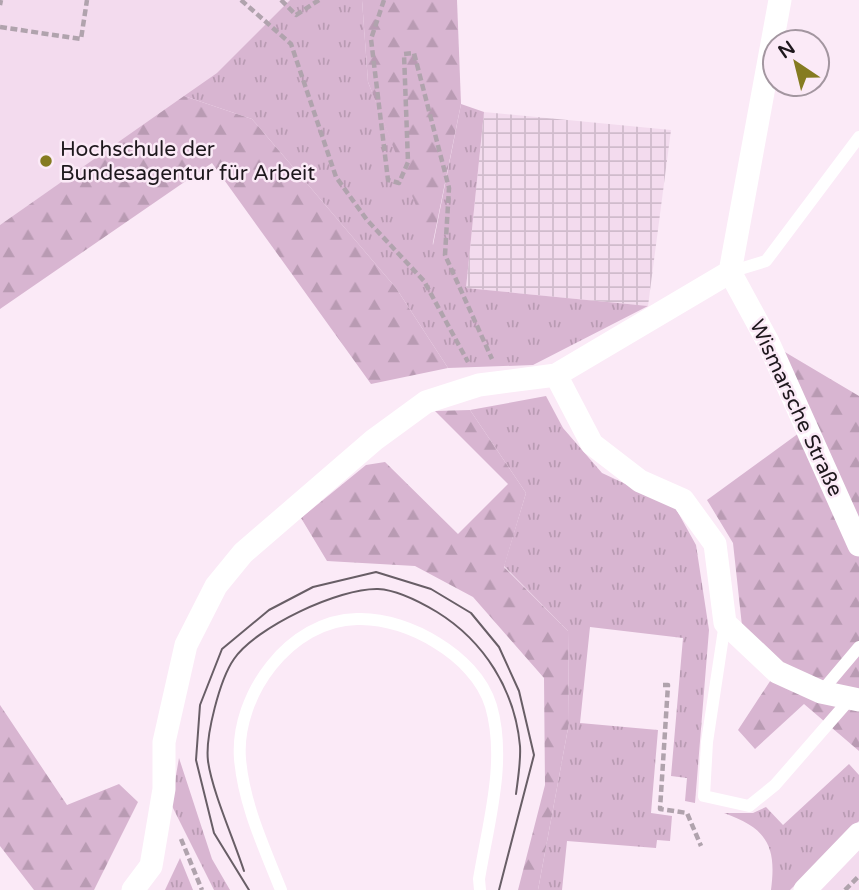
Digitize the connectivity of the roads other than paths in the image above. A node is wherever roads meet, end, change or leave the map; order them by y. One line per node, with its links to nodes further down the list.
1 (780, 0): 3 (street)
2 (859, 137): 3 (lane)
3 (730, 272): 4 (street); 5 (street, Wismarsche Straße)
4 (556, 375): 6 (street); 11 (street)
5 (859, 545)
6 (725, 623): 8 (street); 9 (lane)
7 (859, 647): 8 (lane)
8 (821, 692): 9 (street)
9 (854, 700)
10 (859, 834): 14 (street)
11 (133, 890)
12 (281, 890): 13 (lane)
13 (480, 890)
14 (805, 890)

